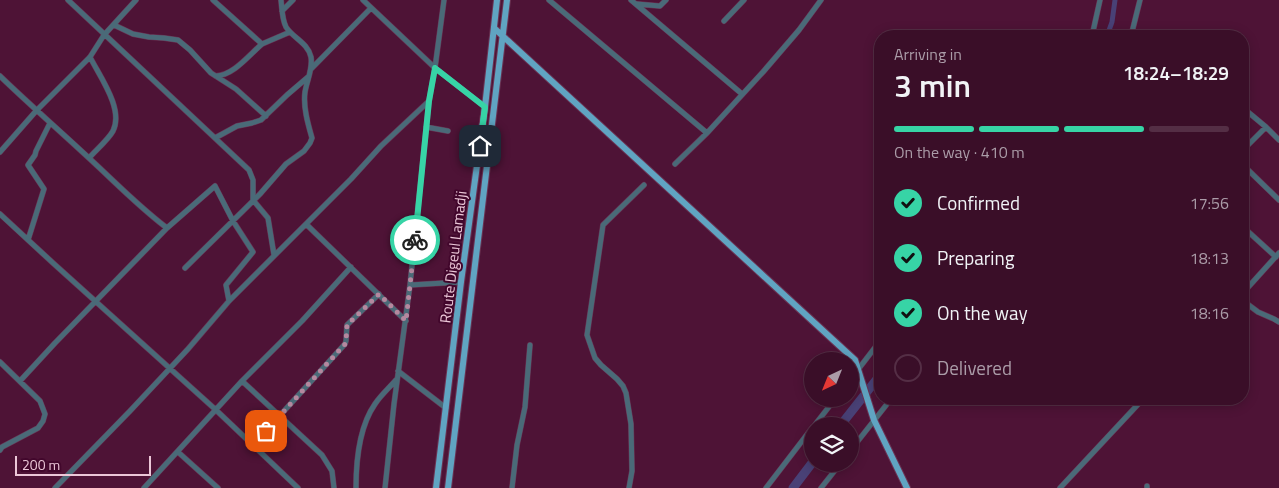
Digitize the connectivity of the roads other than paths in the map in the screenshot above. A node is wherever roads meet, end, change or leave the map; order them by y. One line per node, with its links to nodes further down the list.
1 (68, 0): 26 (street)
2 (136, 0): 21 (street)
3 (212, 0): 28 (street)
4 (282, 0): 19 (street)
5 (292, 0): 19 (street)
6 (363, 0): 18 (street)
7 (444, 0): 30 (street)
8 (497, 0): 22 (main road, Route Digeul Lamadji)
9 (507, 0): 27 (main road, Route Digeul Lamadji)
10 (549, 0): 45 (street)
11 (631, 0): 17 (street)
12 (666, 0): 17 (street)
13 (744, 0): 20 (street)
14 (821, 0): 35 (street)
15 (1100, 0): 23 (street)
16 (1140, 0): 24 (street)
17 (636, 4): 35 (street)
18 (371, 8): 30 (street); 31 (street)
19 (282, 11): 25 (street)
20 (724, 21)
21 (114, 25): 26 (street); 33 (street)
22 (494, 28): 27 (main road); 37 (main road, Route Digeul Lamadji)
23 (1093, 30)
24 (1132, 30)
25 (290, 32): 28 (street); 31 (street)
26 (104, 35): 29 (street); 46 (street)
27 (502, 36): 77 (main road); 105 (main road, Route Digeul Lamadji)
28 (262, 44): 33 (street)
29 (90, 57): 38 (street); 50 (street)
30 (435, 68): 36 (street); 37 (street)
31 (311, 69): 34 (street)
32 (0, 76): 38 (street)
33 (215, 76): 40 (street)
34 (309, 77): 40 (street); 54 (street)
35 (742, 94): 45 (street)
36 (429, 101): 43 (street); 58 (street)
37 (485, 107): 66 (main road, Route Digeul Lamadji)
38 (36, 111): 41 (street); 49 (street)
39 (1249, 113): 42 (street)
40 (266, 116): 46 (street)
41 (50, 123): 50 (street); 61 (street)
42 (1266, 126): 47 (street); 48 (street)
43 (426, 127): 44 (street); 67 (street)
44 (448, 131)
45 (707, 133): 51 (street)
46 (215, 138): 54 (street)
47 (1279, 140)
48 (1249, 143)
49 (1, 149)
50 (89, 158): 59 (street)
51 (675, 164)
52 (1249, 171): 55 (street)
53 (644, 185): 107 (street)
54 (253, 200): 57 (street); 62 (street)
55 (1279, 200)
56 (0, 214): 61 (street)
57 (233, 221): 59 (street); 65 (street); 70 (street)
58 (306, 224): 62 (street); 64 (street)
59 (167, 228): 71 (street)
60 (1249, 232): 63 (street)
61 (28, 240): 71 (street)
62 (274, 255): 70 (street)
63 (1277, 255): 68 (street)
64 (350, 267): 69 (street); 84 (street)
65 (185, 268)
66 (462, 282): 67 (street); 87 (main road, Route Digeul Lamadji)
67 (410, 285): 73 (street)
68 (1249, 286)
69 (379, 294): 73 (street); 89 (street)
70 (229, 301): 79 (street)
71 (95, 302): 79 (street); 83 (street)
72 (1249, 305): 74 (street)
73 (406, 321): 80 (street)
74 (1279, 322)
75 (530, 345): 106 (street)
76 (874, 350): 81 (street)
77 (846, 352)
78 (0, 362): 83 (street)
79 (170, 369): 88 (street); 97 (street)
80 (398, 371): 82 (street); 87 (street)
81 (859, 372): 90 (main road)
82 (397, 379): 102 (street); 103 (street)
83 (20, 381): 94 (street)
84 (242, 382): 88 (street); 89 (street)
85 (885, 405): 90 (street)
86 (1137, 405): 111 (street)
87 (446, 408): 104 (main road, Route Digeul Lamadji)
88 (216, 410): 93 (street); 95 (street)
89 (279, 416): 93 (street); 101 (street)
90 (873, 417): 91 (street); 110 (main road)
91 (859, 438)
92 (804, 439): 108 (street)
93 (253, 445): 100 (street)
94 (0, 450)
95 (178, 452): 98 (street); 99 (street)
96 (834, 472): 109 (street)
97 (55, 488)
98 (144, 488)
99 (218, 488)
100 (298, 488)
101 (334, 488)
102 (356, 488)
103 (385, 488)
104 (436, 488)
105 (448, 488)
106 (512, 488)
107 (629, 488)
108 (766, 488)
109 (821, 488)
110 (907, 488)
111 (1060, 488)

